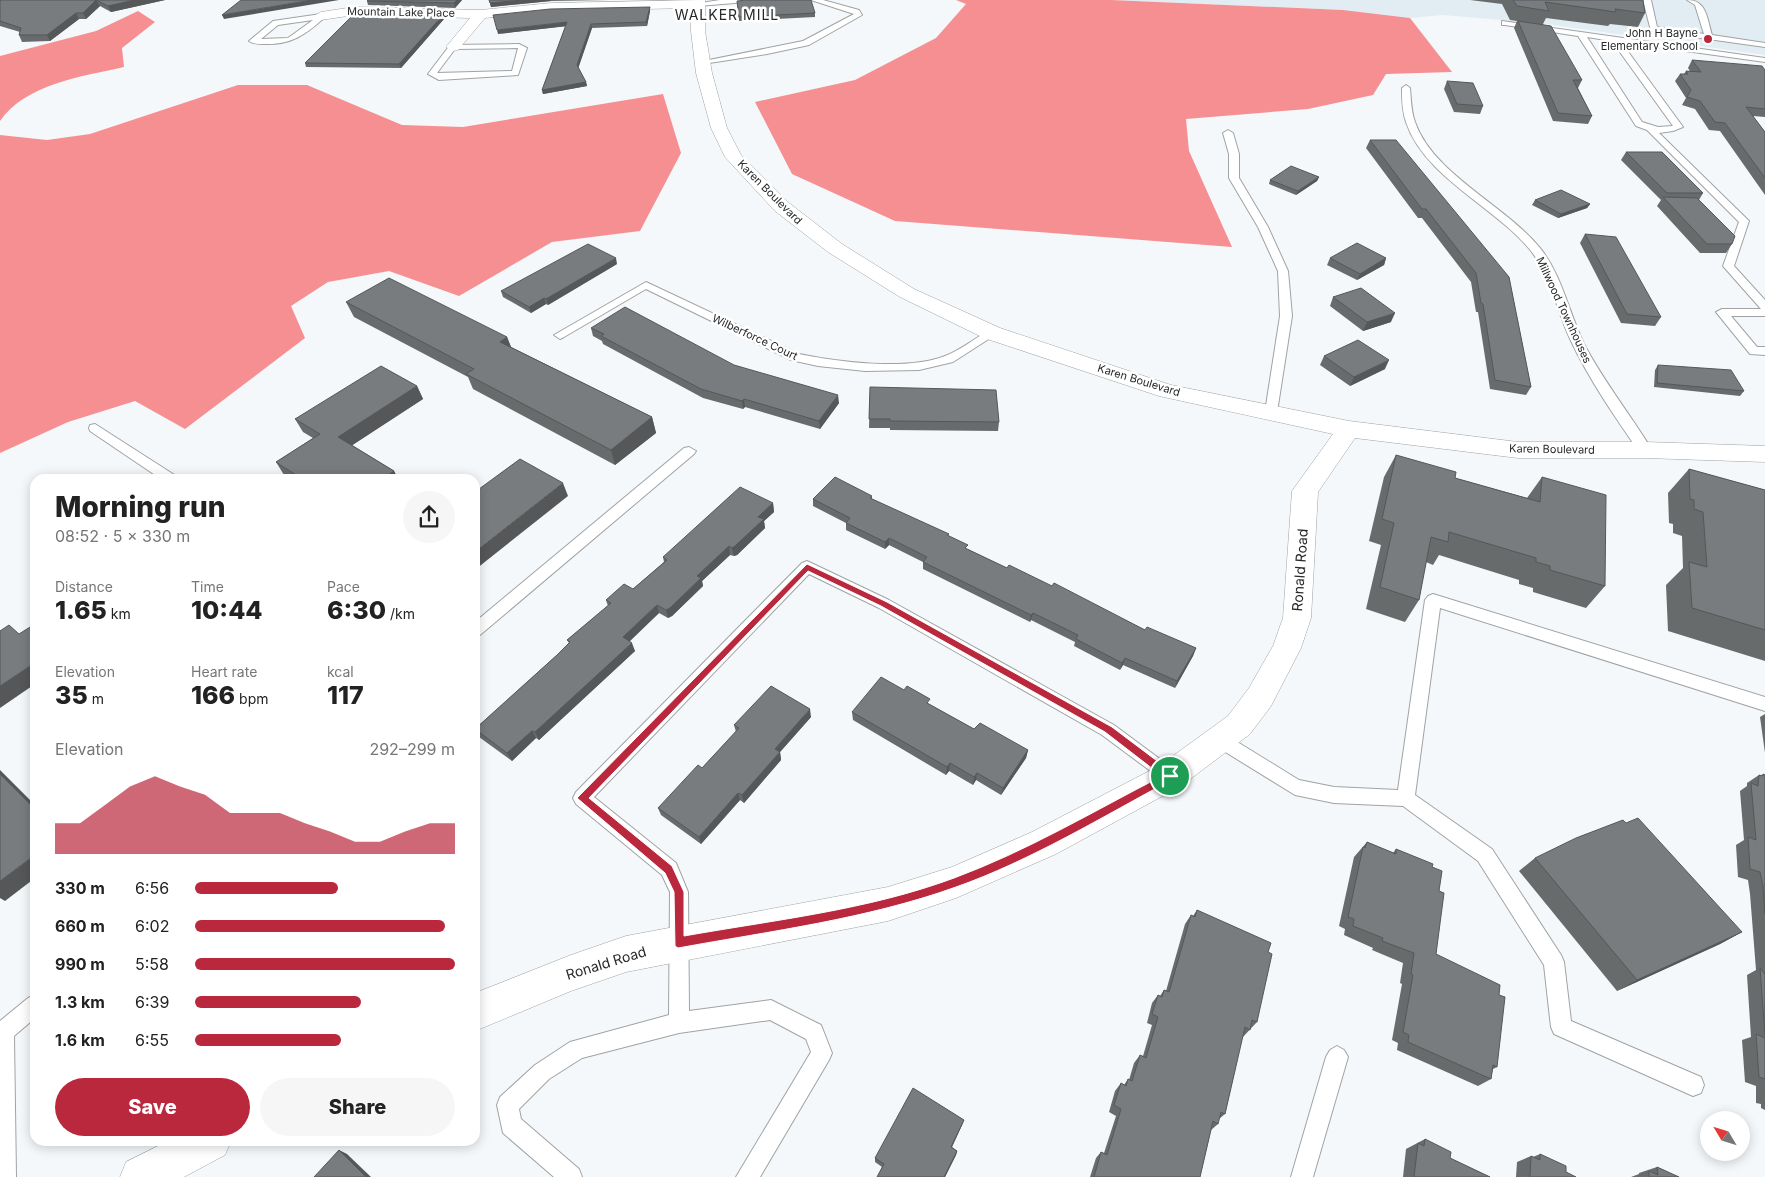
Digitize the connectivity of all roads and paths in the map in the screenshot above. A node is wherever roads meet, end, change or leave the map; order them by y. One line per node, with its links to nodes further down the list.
1 (746, 0): 5 (lane)
2 (815, 0): 15 (lane)
3 (1647, 0): 10 (lane)
4 (1691, 0): 10 (lane)
5 (698, 2): 6 (street, Mountain Lake Place); 15 (street, Karen Boulevard)
6 (481, 14): 7 (street, Mountain Lake Place); 13 (street, Mountain Lake Place)
7 (321, 16): 7 (lane)
8 (1505, 23): 9 (lane)
9 (1581, 34): 11 (lane); 17 (lane)
10 (1709, 38): 12 (lane)
11 (1616, 40): 14 (lane); 17 (lane)
12 (1765, 46)
13 (453, 47): 13 (lane, Mountain Lake Place)
14 (1765, 60)
15 (703, 62): 21 (street, Karen Boulevard)
16 (1406, 88): 27 (lane, Millwood Townhouses)
17 (1651, 130): 19 (lane)
18 (1228, 132): 24 (lane)
19 (1765, 307)
20 (1765, 313): 23 (lane)
21 (992, 333): 22 (lane, Wilberforce Court); 24 (street, Karen Boulevard)
22 (560, 335)
23 (1765, 351)
24 (1271, 412): 26 (street, Karen Boulevard)
25 (95, 428): 30 (lane)
26 (1349, 430): 27 (street, Karen Boulevard); 33 (street, Ronald Road)
27 (1645, 450): 29 (street, Karen Boulevard)
28 (689, 451): 31 (lane)
29 (1765, 454)
30 (164, 474)
31 (480, 627)
32 (1765, 704): 35 (lane)
33 (1220, 740): 34 (street, Ronald Road); 35 (lane)
34 (1170, 776): 36 (street, Ronald Road); 36 (lane)
35 (1406, 798): 42 (lane)
36 (678, 943): 38 (street, Ronald Road); 39 (lane)
37 (30, 1008): 40 (lane)
38 (480, 1010)
39 (679, 1023): 46 (lane); 47 (lane)
40 (2, 1028): 44 (lane)
41 (1337, 1057): 48 (lane)
42 (1693, 1084)
43 (202, 1146): 45 (street)
44 (5, 1177)
45 (141, 1177)
46 (571, 1177)
47 (747, 1177)
48 (1302, 1177)

